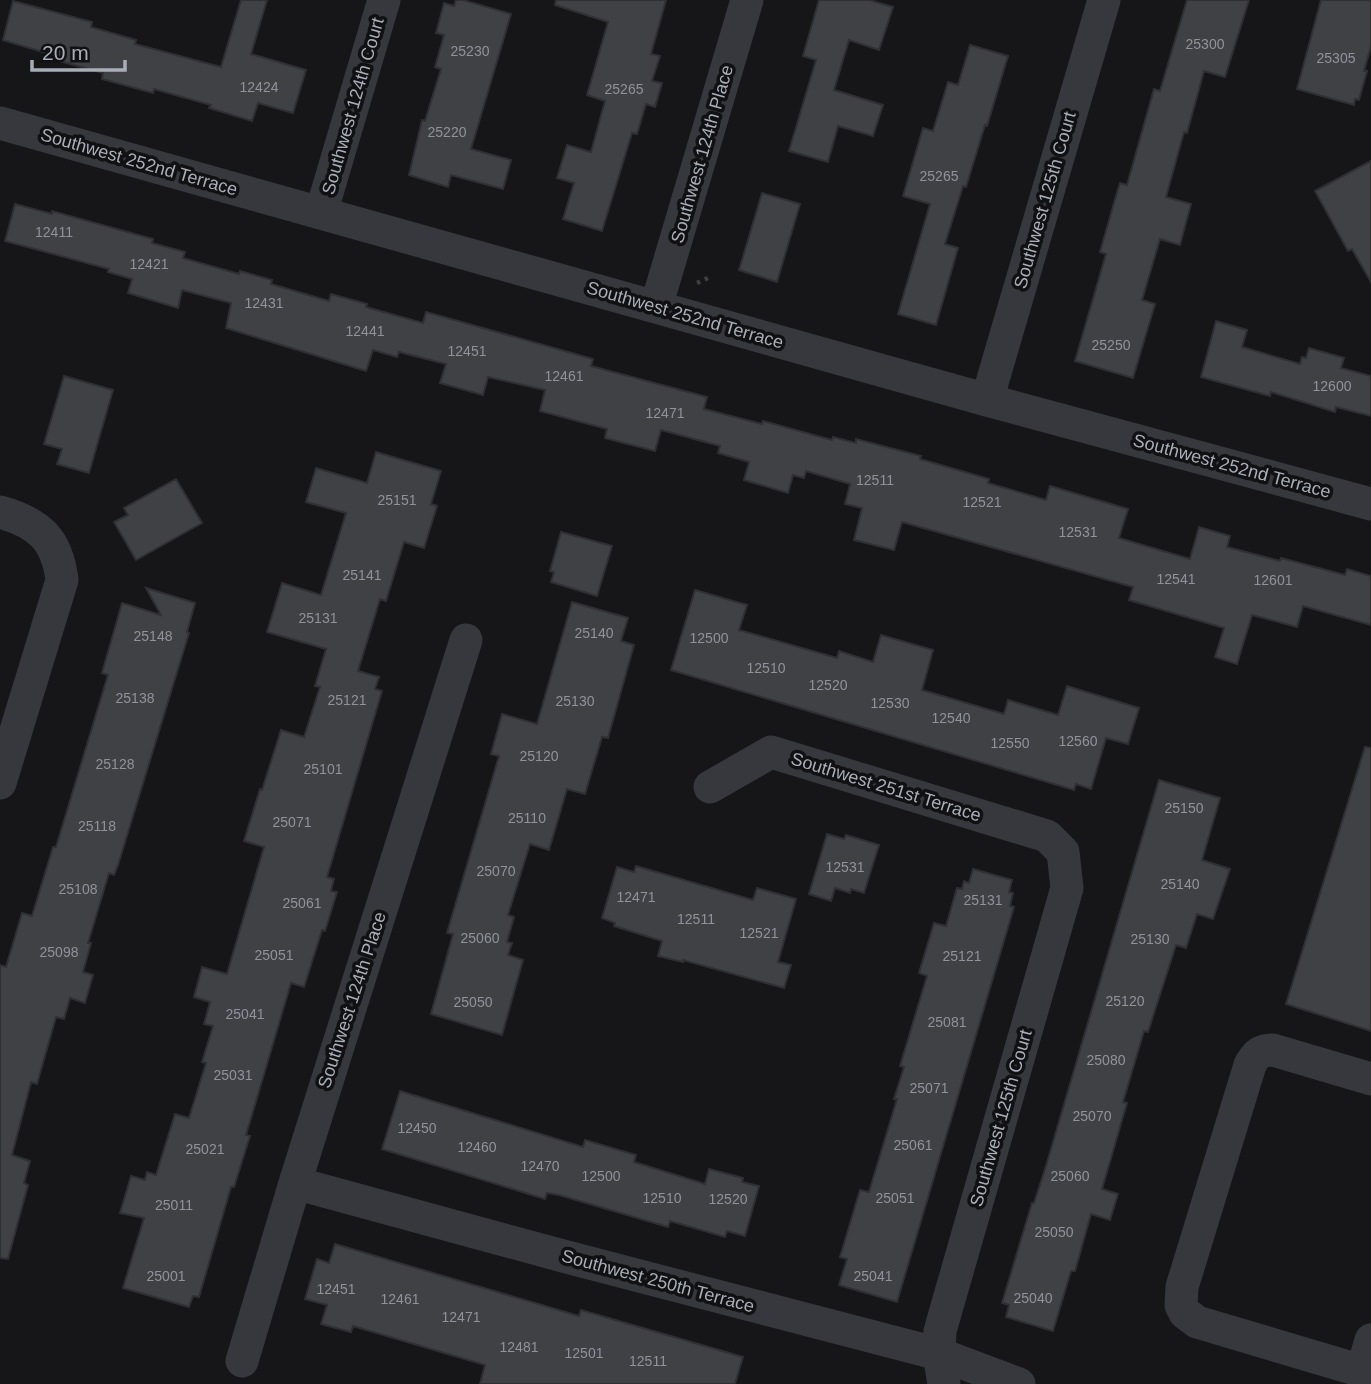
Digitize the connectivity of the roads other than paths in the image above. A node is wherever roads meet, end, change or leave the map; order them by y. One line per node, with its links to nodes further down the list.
1 (384, 0): 5 (street, Southwest 124th Court)
2 (747, 0): 6 (street, Southwest 124th Place)
3 (1104, 0): 7 (street, Southwest 125th Court)
4 (0, 123): 5 (street, Southwest 252nd Terrace)
5 (321, 213): 6 (street, Southwest 252nd Terrace)
6 (656, 307): 7 (street, Southwest 252nd Terrace)
7 (987, 400): 8 (street, Southwest 252nd Terrace)
8 (1371, 504)
9 (0, 512): 11 (street)
10 (466, 640): 15 (street, Southwest 124th Place)
11 (0, 783)
12 (710, 787): 13 (street, Southwest 251st Terrace)
13 (1063, 852): 18 (street, Southwest 125th Court)
14 (1371, 1079): 16 (street)
15 (295, 1183): 17 (street, Southwest 124th Place); 18 (street, Southwest 250th Terrace)
16 (1371, 1340)
17 (242, 1361)
18 (942, 1369): 19 (street, Southwest 250th Terrace)
19 (1019, 1384)

